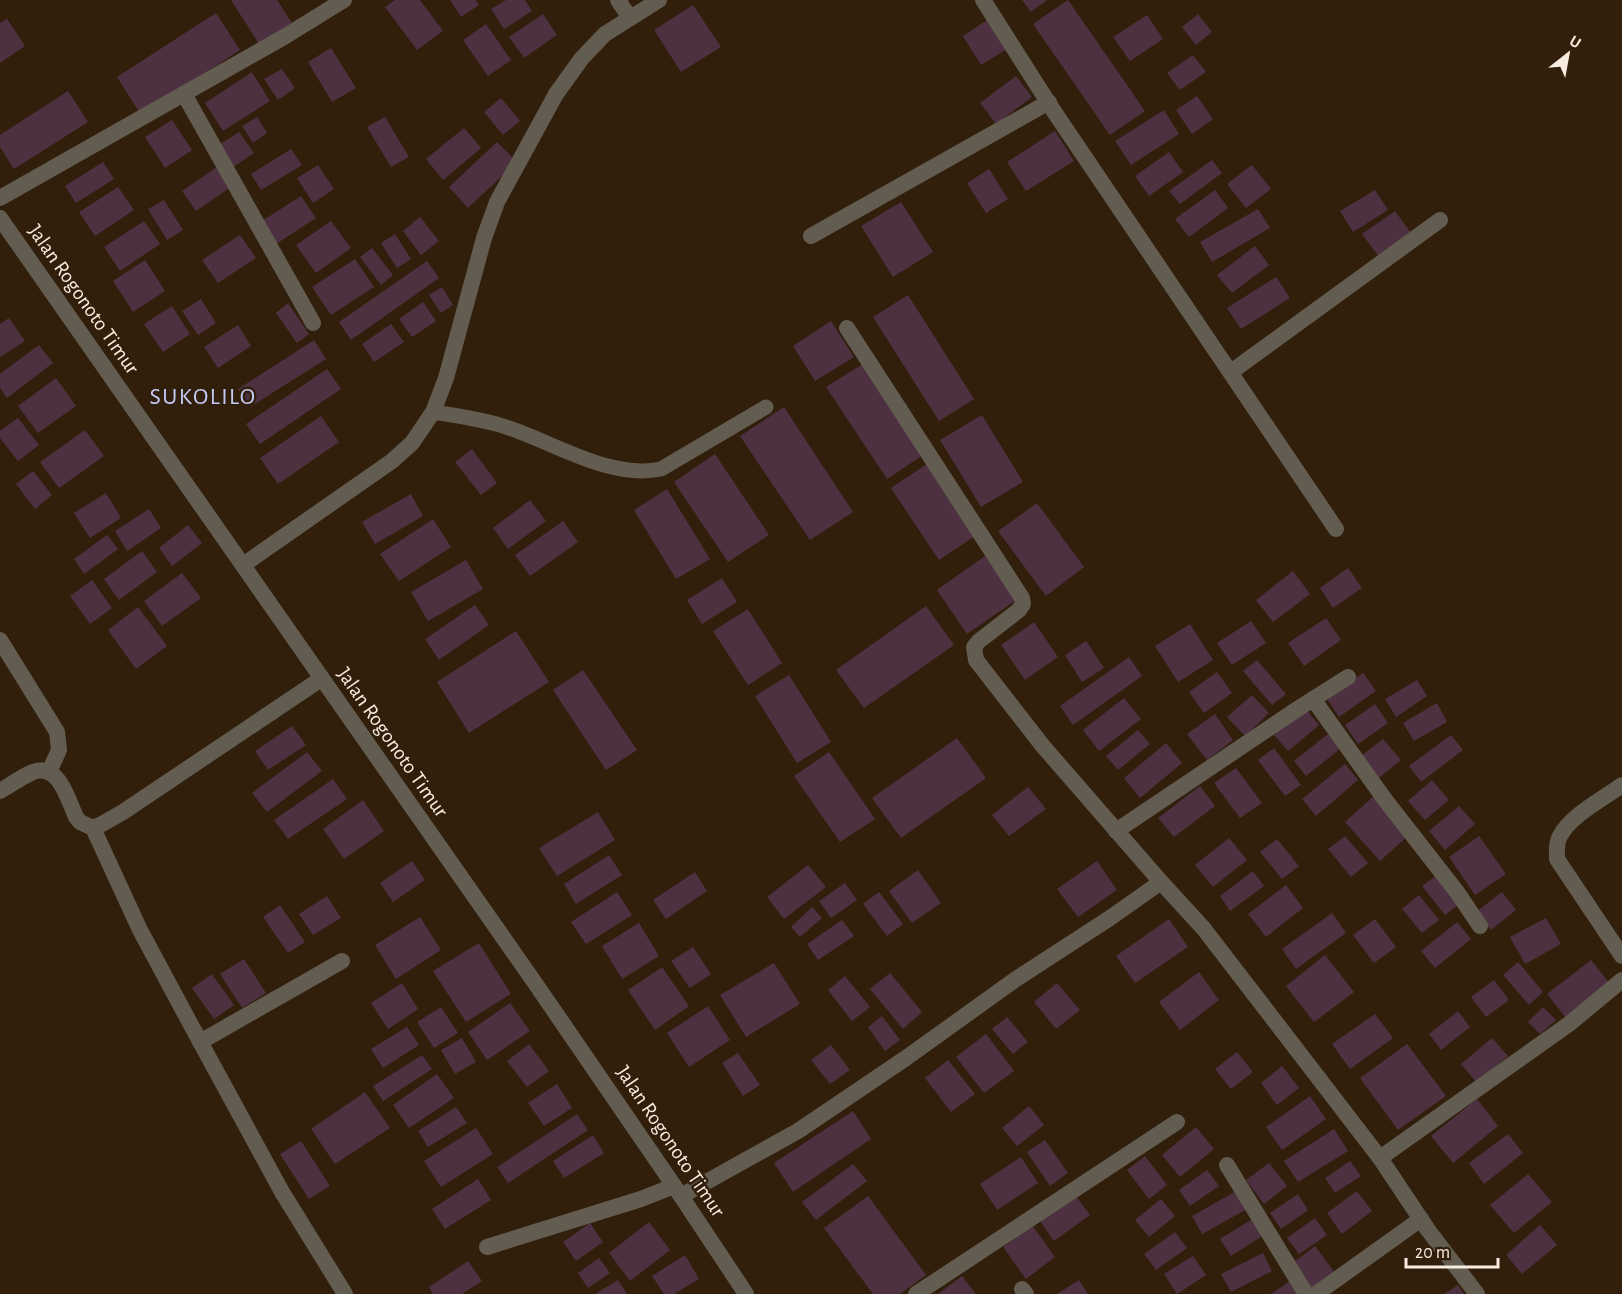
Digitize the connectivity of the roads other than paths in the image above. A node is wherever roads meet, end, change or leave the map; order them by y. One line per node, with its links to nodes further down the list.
1 (344, 0): 6 (street)
2 (618, 0): 5 (street)
3 (658, 0): 5 (street)
4 (983, 0): 7 (street)
5 (630, 18): 16 (street)
6 (184, 94): 8 (street); 12 (street)
7 (1049, 102): 11 (street); 14 (street)
8 (0, 198)
9 (0, 218): 18 (street, Jalan Rogonoto Timur)
10 (1440, 220): 14 (street)
11 (811, 236)
12 (313, 323)
13 (847, 328): 27 (street)
14 (1231, 372): 17 (street)
15 (766, 407): 16 (lane)
16 (433, 412): 18 (street)
17 (1336, 529)
18 (243, 565): 21 (street, Jalan Rogonoto Timur)
19 (0, 640): 23 (street)
20 (1348, 677): 22 (street)
21 (321, 679): 26 (street); 37 (street, Jalan Rogonoto Timur)
22 (1313, 699): 27 (street); 29 (street)
23 (49, 772): 25 (street); 26 (street)
24 (1622, 785): 30 (street)
25 (0, 791)
26 (98, 826): 33 (street)
27 (1116, 831): 28 (street)
28 (1161, 882): 35 (street); 37 (street)
29 (1480, 926)
30 (1622, 956)
31 (342, 961): 33 (street)
32 (1622, 980): 35 (street)
33 (200, 1042): 40 (street)
34 (1177, 1122): 42 (street)
35 (1380, 1158): 38 (street)
36 (1227, 1165): 43 (street)
37 (678, 1191): 39 (street); 41 (street, Jalan Rogonoto Timur)
38 (1421, 1219): 44 (street); 45 (street)
39 (487, 1247)
40 (345, 1294)
41 (746, 1294)
42 (916, 1294)
43 (1306, 1294)
44 (1316, 1294)
45 (1477, 1294)

